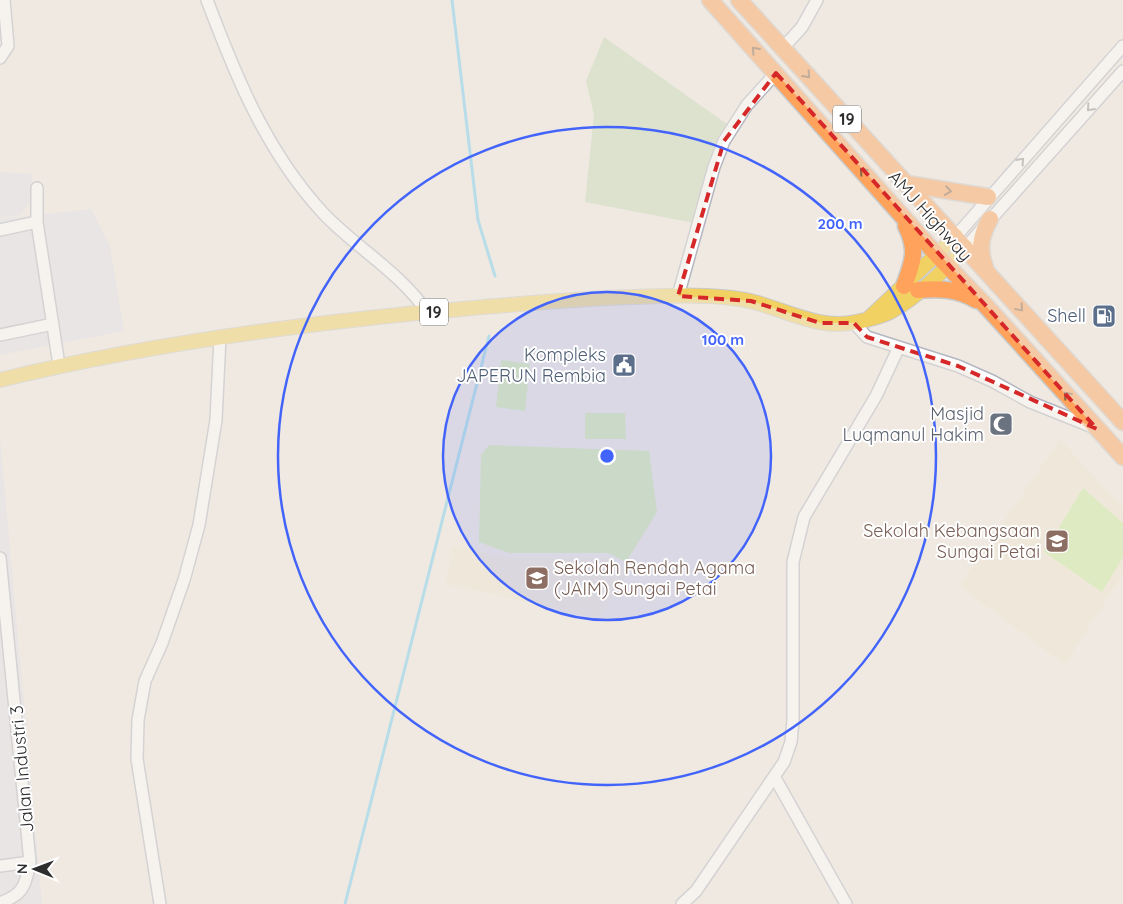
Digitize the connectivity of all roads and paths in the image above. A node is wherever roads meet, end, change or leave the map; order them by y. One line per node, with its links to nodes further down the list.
1 (4, 0): 8 (street)
2 (207, 0): 24 (street)
3 (710, 0): 10 (highway, AMJ Highway / 19, one-way to 3)
4 (740, 0): 6 (highway, AMJ Highway / 19)
5 (817, 0): 6 (street)
6 (783, 48): 11 (highway, AMJ Highway / 19, one-way to 11)
7 (1121, 53): 13 (street, one-way to 7)
8 (0, 58)
9 (1123, 71): 15 (street, one-way to 15)
10 (776, 73): 14 (highway, AMJ Highway / 19, one-way to 10); 22 (street)
11 (907, 184): 13 (highway, one-way to 13); 18 (highway, AMJ Highway / 19)
12 (37, 188): 16 (street)
13 (988, 197): 18 (street)
14 (895, 208): 19 (highway, AMJ Highway / 19); 21 (highway)
15 (990, 219): 18 (street); 20 (highway)
16 (36, 222): 17 (street); 26 (street)
17 (0, 230)
18 (961, 241): 19 (main road, 19); 20 (highway, AMJ Highway / 19)
19 (942, 260): 21 (main road, 19); 23 (highway, AMJ Highway / 19)
20 (987, 271): 32 (highway, AMJ Highway / 19, one-way to 32)
21 (911, 288): 23 (highway); 25 (main road, 19)
22 (678, 296): 24 (main road, 19); 25 (main road, 19)
23 (987, 306): 33 (highway, AMJ Highway / 19, one-way to 23)
24 (427, 312): 28 (main road, 19)
25 (854, 323): 29 (street)
26 (53, 324): 27 (street); 30 (street)
27 (0, 335)
28 (220, 337): 30 (main road, 19); 40 (street)
29 (899, 347): 33 (street); 36 (street)
30 (59, 365): 31 (main road, 19)
31 (0, 380)
32 (1123, 422)
33 (1097, 429): 34 (highway, AMJ Highway / 19)
34 (1123, 457)
35 (0, 558): 37 (street, Jalan Industri 3)
36 (775, 778): 41 (street); 42 (street)
37 (30, 862): 38 (street); 39 (street, Jalan Industri 3)
38 (0, 866)
39 (0, 903)
40 (160, 904)
41 (682, 904)
42 (846, 904)

